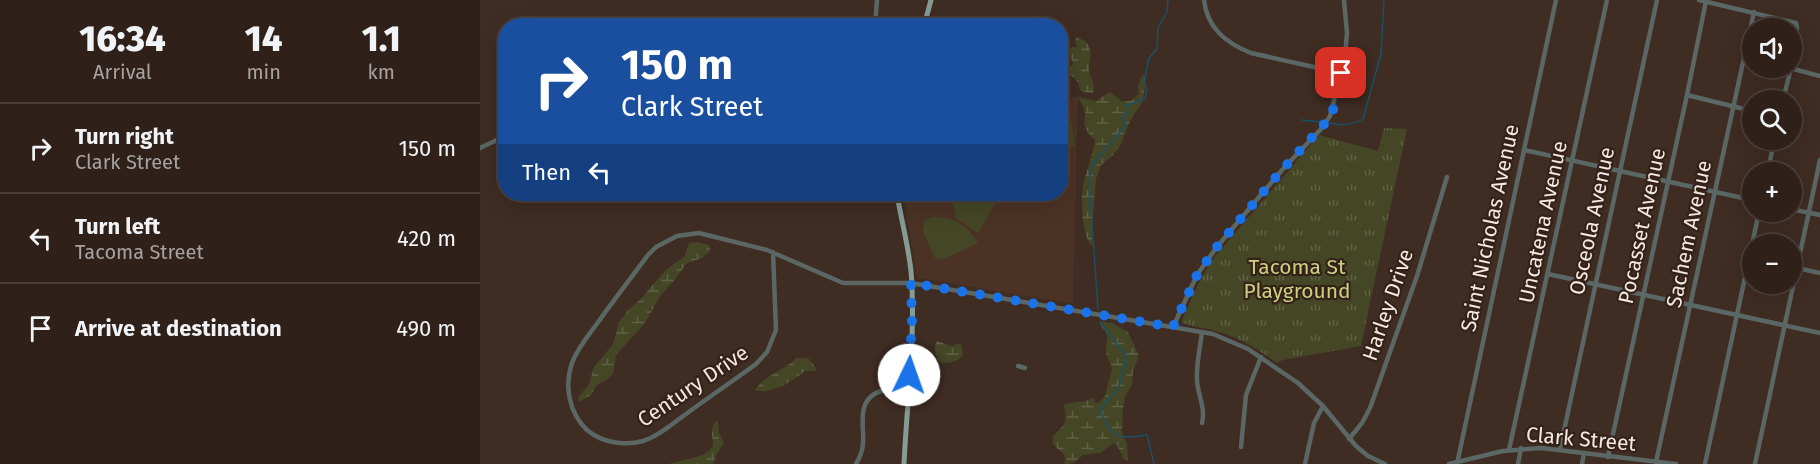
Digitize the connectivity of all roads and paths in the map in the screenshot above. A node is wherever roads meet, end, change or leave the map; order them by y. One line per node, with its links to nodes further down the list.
1 (877, 0): 11 (street)
2 (931, 0): 12 (main road)
3 (1204, 0): 15 (street)
4 (1344, 0): 15 (street)
5 (1556, 0): 22 (street, Saint Nicholas Avenue)
6 (1607, 0): 23 (street, Uncatena Avenue)
7 (1657, 0): 25 (street, Osceola Avenue)
8 (1699, 0): 9 (street)
9 (1706, 1): 10 (street); 17 (street, Pocasset Avenue)
10 (1754, 12): 13 (street); 18 (street, Sachem Avenue)
11 (876, 18)
12 (926, 18)
13 (1779, 18)
14 (1802, 70): 16 (street)
15 (1341, 73): 47 (street)
16 (1820, 76)
17 (1687, 96): 18 (street); 27 (street, Pocasset Avenue)
18 (1733, 106): 19 (street); 28 (street, Sachem Avenue)
19 (1742, 108)
20 (498, 139): 21 (street)
21 (480, 148)
22 (1524, 150): 23 (street); 65 (street, Saint Nicholas Avenue)
23 (1572, 160): 25 (street); 39 (street, Uncatena Avenue)
24 (1820, 160): 32 (street)
25 (1620, 171): 27 (street); 41 (street, Osceola Avenue)
26 (1448, 177): 56 (street, Harley Drive)
27 (1668, 181): 28 (street); 42 (street, Pocasset Avenue)
28 (1715, 192): 29 (street); 44 (street, Sachem Avenue)
29 (1742, 198)
30 (898, 201): 40 (main road)
31 (1802, 210): 32 (street)
32 (1809, 212): 33 (street); 35 (street)
33 (1820, 215)
34 (1757, 222): 45 (street)
35 (1802, 245)
36 (773, 252): 36 (street, Century Drive); 40 (street, Century Drive)
37 (1802, 269): 38 (street)
38 (1820, 273)
39 (1548, 274): 41 (street); 60 (street, Uncatena Avenue)
40 (911, 283): 47 (street); 53 (main road)
41 (1595, 285): 42 (street); 59 (street, Osceola Avenue)
42 (1644, 294): 44 (street); 62 (street, Pocasset Avenue)
43 (1792, 294): 46 (street)
44 (1691, 305): 45 (street); 64 (street, Sachem Avenue)
45 (1737, 316): 46 (street); 74 (street)
46 (1785, 325): 49 (street); 75 (street)
47 (1173, 327): 48 (street)
48 (1202, 332): 50 (street); 55 (street)
49 (1820, 333)
50 (1261, 357): 54 (street); 57 (street)
51 (1018, 366): 52 (street)
52 (1025, 368)
53 (908, 391): 66 (street); 67 (main road)
54 (1323, 406): 56 (street); 68 (street)
55 (1202, 423)
56 (1349, 439): 69 (street)
57 (1241, 447)
58 (1521, 448): 59 (street, Clark Street); 60 (street, Clark Street); 71 (street)
59 (1560, 449): 61 (street, Clark Street)
60 (1509, 450): 65 (street, Clark Street)
61 (1584, 453): 62 (street, Clark Street); 72 (street)
62 (1608, 457): 63 (street, Clark Street)
63 (1632, 462): 64 (street, Clark Street)
64 (1656, 462): 73 (street, Clark Street)
65 (1457, 463): 70 (street, Clark Street)
66 (856, 464)
67 (904, 464)
68 (1305, 464)
69 (1385, 464)
70 (1449, 464)
71 (1518, 464)
72 (1582, 464)
73 (1676, 464)
74 (1705, 464)
75 (1755, 464)

